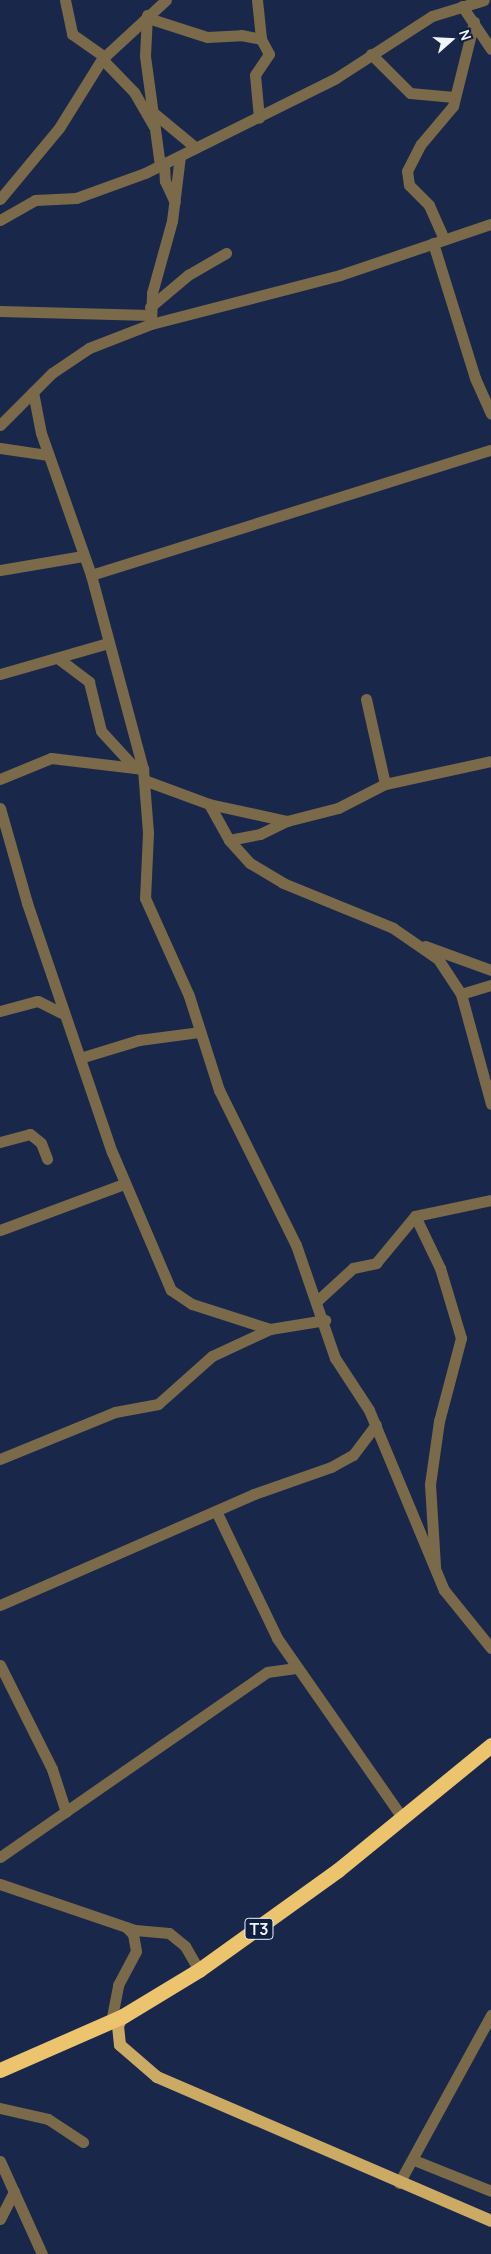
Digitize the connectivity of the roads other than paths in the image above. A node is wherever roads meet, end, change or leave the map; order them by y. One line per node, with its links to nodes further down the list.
1 (65, 0): 11 (street)
2 (166, 0): 6 (street)
3 (257, 0): 8 (street)
4 (484, 0): 5 (street)
5 (465, 4): 7 (street); 10 (street)
6 (148, 17): 8 (street); 11 (street); 13 (street)
7 (474, 22): 9 (street); 12 (street)
8 (261, 39): 14 (street)
9 (491, 49)
10 (371, 54): 12 (street); 14 (street)
11 (103, 58): 15 (street); 19 (street)
12 (454, 97): 24 (street)
13 (155, 114): 15 (street); 16 (street)
14 (259, 118): 16 (street)
15 (158, 133): 18 (street)
16 (196, 148): 17 (street)
17 (180, 156): 18 (street); 21 (street)
18 (162, 165): 21 (street); 22 (street)
19 (4, 188): 20 (street)
20 (0, 199)
21 (175, 202): 28 (street)
22 (0, 220)
23 (491, 224): 24 (street)
24 (444, 239): 25 (street)
25 (433, 243): 28 (street); 30 (street)
26 (226, 253): 28 (street)
27 (0, 311): 28 (street)
28 (150, 315): 29 (street)
29 (33, 392): 31 (street); 34 (street)
30 (491, 414)
31 (0, 425)
32 (0, 448): 34 (street)
33 (491, 450): 37 (street)
34 (48, 456): 35 (street)
35 (83, 556): 36 (street); 37 (street)
36 (0, 570)
37 (91, 575): 38 (street)
38 (108, 643): 39 (street); 43 (street)
39 (60, 660): 40 (street); 43 (street)
40 (0, 674)
41 (366, 698): 45 (street)
42 (491, 761): 45 (street)
43 (140, 772): 44 (street); 46 (street); 56 (street)
44 (0, 779)
45 (385, 784): 48 (street)
46 (209, 804): 48 (street); 49 (street)
47 (0, 808): 55 (street)
48 (287, 821): 49 (street)
49 (230, 840): 50 (street)
50 (422, 946): 51 (street); 53 (street)
51 (491, 970)
52 (491, 985): 53 (street)
53 (461, 994): 58 (street)
54 (0, 1011): 55 (street)
55 (65, 1015): 57 (street)
56 (200, 1032): 57 (street); 65 (street)
57 (80, 1058): 61 (street)
58 (491, 1104)
59 (0, 1142): 60 (street)
60 (47, 1159)
61 (124, 1184): 64 (street); 67 (street)
62 (491, 1200): 63 (street)
63 (415, 1216): 65 (street); 71 (street)
64 (0, 1230)
65 (318, 1300): 66 (street)
66 (325, 1320): 67 (street); 68 (street)
67 (270, 1328): 69 (street)
68 (376, 1425): 70 (street); 71 (street)
69 (0, 1460)
70 (216, 1511): 72 (street); 75 (street)
71 (435, 1568): 73 (street)
72 (0, 1605)
73 (491, 1648)
74 (0, 1665): 77 (street)
75 (296, 1668): 77 (street); 78 (street)
76 (491, 1745): 78 (highway, T3)
77 (66, 1812): 79 (street)
78 (402, 1817): 82 (highway, T3)
79 (0, 1857)
80 (0, 1884): 81 (street)
81 (126, 1927): 82 (street); 84 (street)
82 (199, 1970): 84 (highway, T3)
83 (491, 2014): 88 (street)
84 (117, 2019): 85 (highway, T3); 90 (main road)
85 (0, 2070)
86 (0, 2108): 87 (street)
87 (83, 2142)
88 (414, 2160): 90 (street); 92 (street)
89 (0, 2161): 91 (street)
90 (399, 2183): 94 (main road)
91 (14, 2191): 93 (street); 95 (street)
92 (491, 2191)
93 (0, 2219)
94 (491, 2221)
95 (42, 2254)

